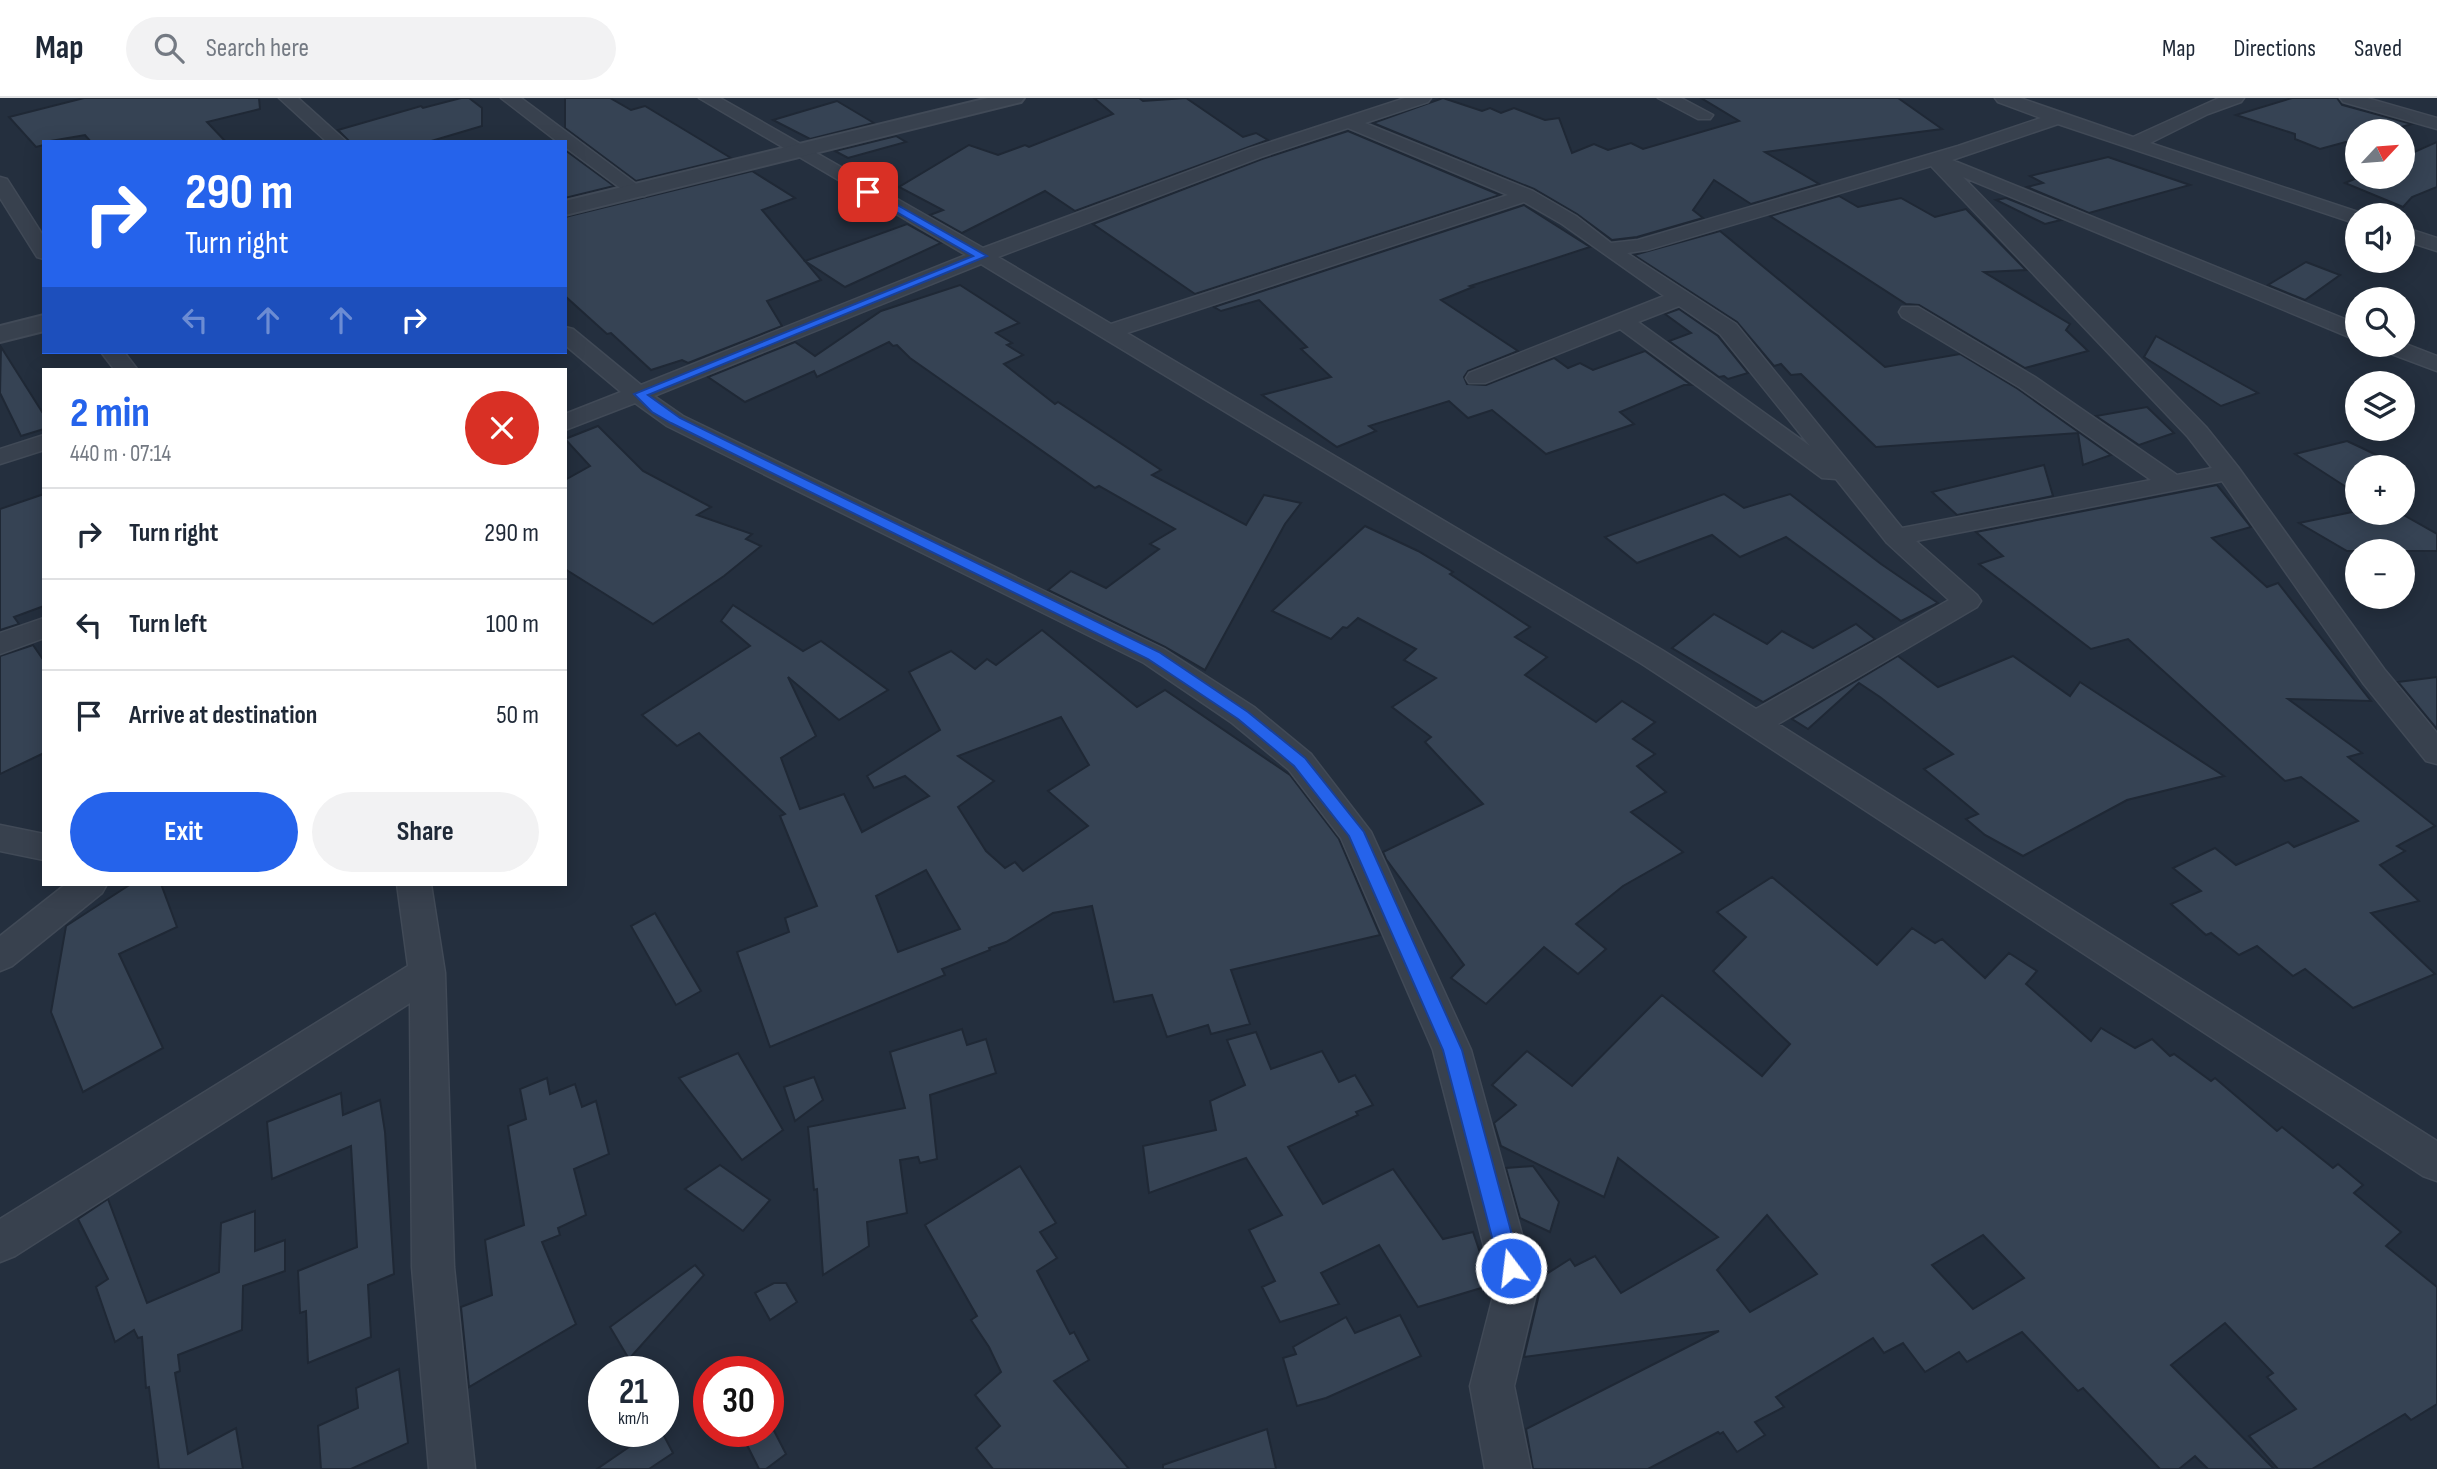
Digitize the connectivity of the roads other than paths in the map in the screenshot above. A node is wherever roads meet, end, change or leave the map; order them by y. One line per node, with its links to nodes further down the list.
1 (288, 98): 14 (street)
2 (510, 98): 20 (street)
3 (708, 98): 17 (street)
4 (1014, 98): 17 (street)
5 (1422, 98): 12 (street)
6 (1667, 98): 10 (street)
7 (2004, 98): 11 (street)
8 (2235, 98): 15 (street)
9 (2349, 98): 13 (street)
10 (1704, 115)
11 (2058, 118): 15 (street); 16 (street)
12 (1350, 122): 21 (street); 28 (street)
13 (2437, 124)
14 (336, 140)
15 (2134, 144): 23 (street)
16 (1968, 149): 18 (street); 26 (street)
17 (798, 152): 20 (street); 28 (street)
18 (1936, 160): 33 (street); 46 (street)
19 (0, 183): 27 (street)
20 (638, 192): 22 (street)
21 (1527, 195): 26 (street); 34 (street)
22 (567, 208)
23 (2345, 214)
24 (2415, 237): 25 (street)
25 (2437, 245)
26 (1607, 249): 29 (street)
27 (42, 250)
28 (982, 256): 34 (street); 42 (street)
29 (1682, 297): 31 (street); 48 (street)
30 (1910, 312): 47 (street)
31 (1623, 321): 41 (street); 48 (street)
32 (42, 324): 35 (street)
33 (2345, 327)
34 (1109, 332): 52 (street)
35 (0, 334)
36 (567, 336): 42 (street)
37 (114, 354): 40 (street)
38 (2415, 355): 39 (street)
39 (2437, 364)
40 (126, 368)
41 (1478, 378)
42 (640, 394): 43 (street); 63 (street)
43 (567, 423)
44 (42, 443): 45 (street)
45 (0, 457)
46 (2229, 472): 47 (street); 53 (street)
47 (2170, 481): 49 (street)
48 (1865, 498): 49 (street)
49 (1896, 537): 52 (street)
50 (42, 628): 51 (street)
51 (0, 644)
52 (1754, 724): 60 (street)
53 (2437, 753)
54 (0, 838): 55 (street)
55 (42, 847)
56 (88, 886): 58 (street)
57 (414, 886): 59 (street)
58 (0, 956)
59 (427, 973): 61 (street); 62 (street)
60 (2437, 1163)
61 (0, 1242)
62 (452, 1469)
63 (1508, 1469)

